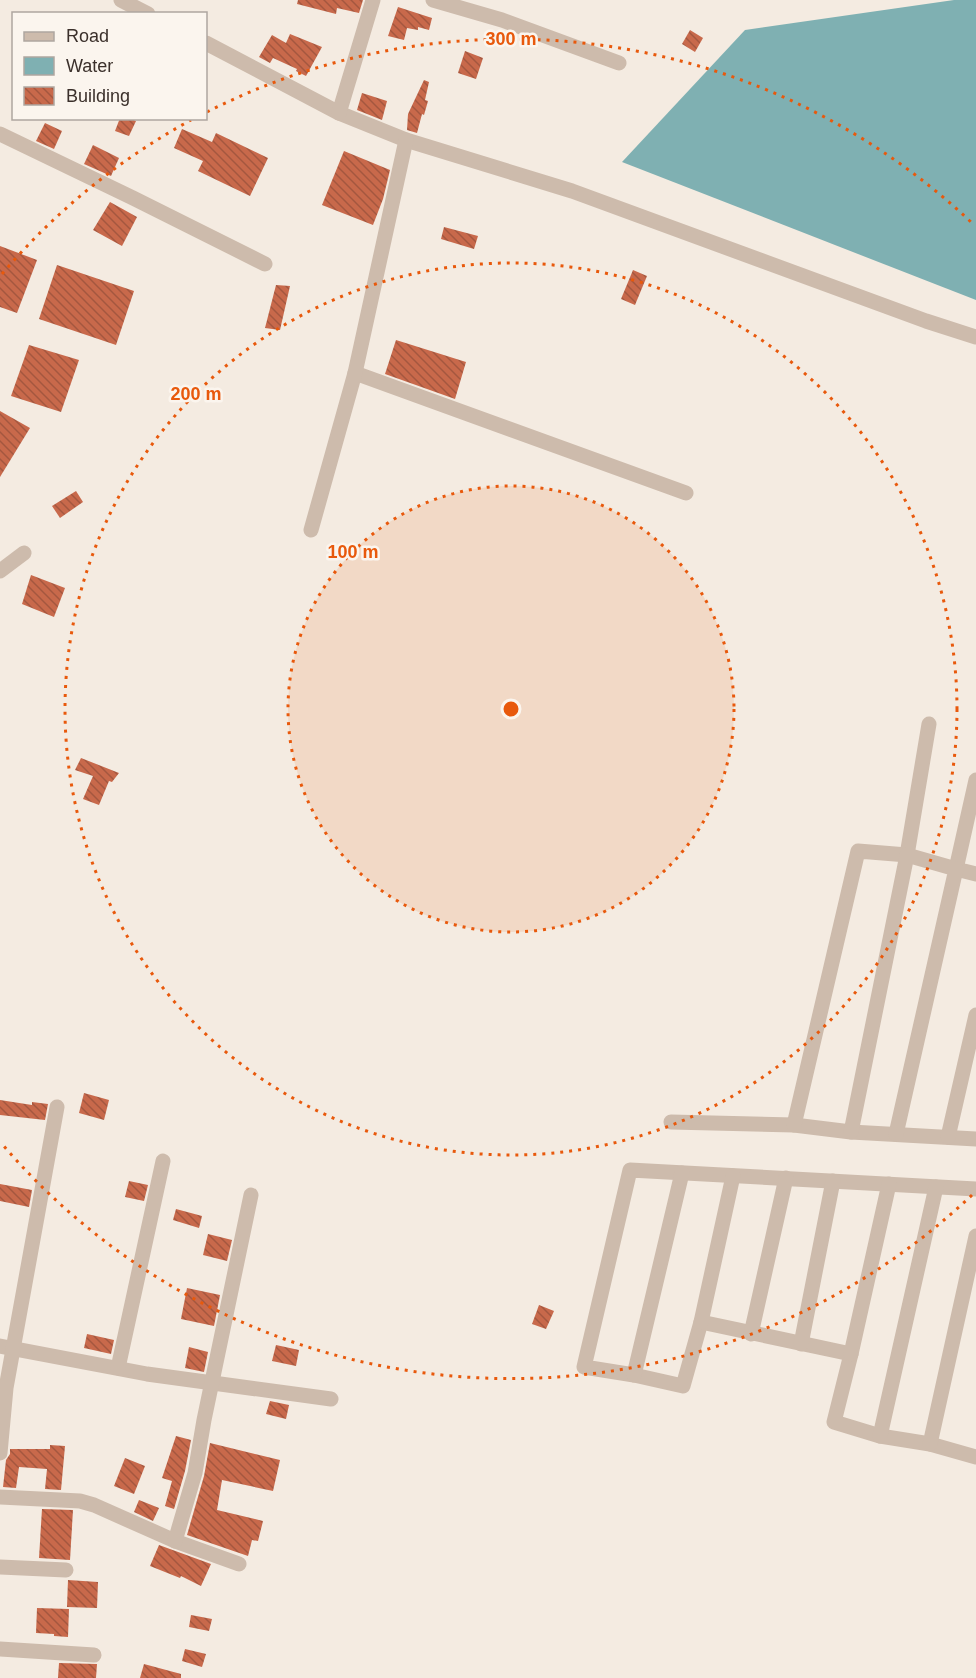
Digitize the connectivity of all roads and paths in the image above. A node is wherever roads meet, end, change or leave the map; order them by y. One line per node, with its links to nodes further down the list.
1 (121, 0): 4 (street)
2 (373, 0): 7 (street)
3 (433, 0): 6 (street)
4 (144, 12)
5 (207, 44): 7 (street)
6 (619, 63)
7 (339, 113): 9 (street)
8 (0, 134): 10 (street)
9 (406, 140): 11 (street); 12 (street)
10 (265, 264)
11 (976, 337)
12 (355, 373): 13 (street); 14 (street)
13 (686, 493)
14 (311, 530)
15 (24, 553): 16 (street)
16 (0, 571)
17 (929, 724): 19 (street)
18 (976, 780): 20 (street)
19 (907, 855): 20 (street); 25 (street); 26 (street)
20 (956, 869): 21 (street); 27 (street)
21 (976, 874)
22 (976, 1015): 28 (street)
23 (57, 1107): 43 (street)
24 (671, 1122): 25 (street)
25 (794, 1125): 26 (street)
26 (851, 1132): 27 (street)
27 (896, 1134): 28 (street)
28 (948, 1137): 29 (street)
29 (976, 1139)
30 (163, 1161): 45 (street)
31 (682, 1173): 32 (street); 46 (street); 46 (street)
32 (734, 1176): 33 (street); 40 (street)
33 (786, 1179): 34 (street); 41 (street)
34 (833, 1181): 35 (street); 42 (street)
35 (889, 1185): 36 (street); 44 (street)
36 (936, 1187): 37 (street); 49 (street)
37 (976, 1189)
38 (250, 1195): 47 (street)
39 (976, 1236): 50 (street)
40 (701, 1322): 41 (street); 46 (street)
41 (751, 1334): 42 (street)
42 (801, 1344): 44 (street)
43 (7, 1348): 45 (street); 51 (street)
44 (850, 1354): 49 (street)
45 (118, 1368): 47 (street)
46 (634, 1375)
47 (212, 1383): 48 (street); 54 (street)
48 (331, 1399)
49 (880, 1436): 50 (street)
50 (930, 1444): 52 (street)
51 (0, 1453)
52 (976, 1457)
53 (0, 1497): 54 (street)
54 (175, 1541): 55 (street)
55 (239, 1564)
56 (0, 1568): 57 (street)
57 (66, 1570)
58 (0, 1649): 59 (street)
59 (94, 1655)

